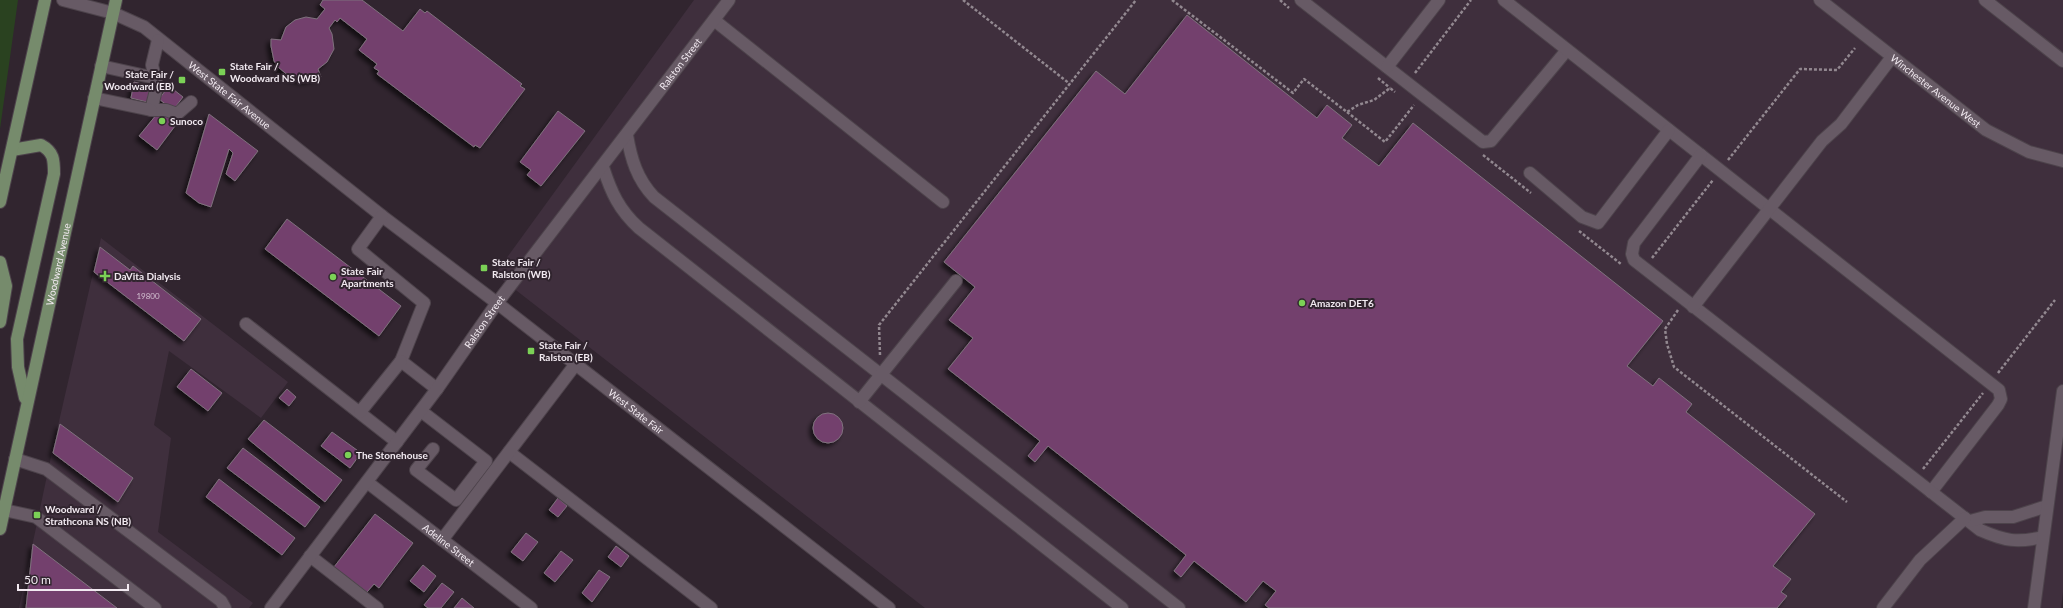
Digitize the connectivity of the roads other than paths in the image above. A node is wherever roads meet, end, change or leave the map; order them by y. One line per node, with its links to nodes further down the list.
1 (45, 0): 24 (main road)
2 (63, 0): 10 (street, West State Fair Avenue)
3 (116, 0): 10 (main road, Woodward Avenue)
4 (729, 0): 11 (street, Ralston Street)
5 (1301, 0): 17 (street)
6 (1440, 0): 17 (street)
7 (1504, 0): 13 (street)
8 (1820, 0): 14 (street, Winchester Avenue West)
9 (1985, 0): 15 (street)
10 (113, 13): 12 (street, West State Fair Avenue); 16 (main road, Woodward Avenue)
11 (714, 20): 23 (street, Ralston Street); 31 (street)
12 (158, 40): 18 (street); 33 (street, West State Fair Avenue)
13 (1568, 50): 17 (street); 22 (street)
14 (1892, 57): 26 (street, Winchester Avenue West); 32 (street)
15 (2063, 61)
16 (101, 66): 18 (street); 19 (main road, Woodward Avenue)
17 (1387, 68)
18 (155, 78): 21 (street)
19 (94, 98): 21 (street); 46 (main road, Woodward Avenue)
20 (191, 102): 21 (street)
21 (151, 110)
22 (1669, 130): 25 (street); 28 (street)
23 (627, 135): 27 (street, Ralston Street); 42 (street)
24 (12, 150): 29 (main road); 46 (main road)
25 (1701, 154): 32 (street); 37 (street)
26 (2063, 161)
27 (603, 167): 36 (street, Ralston Street); 45 (street)
28 (1530, 173)
29 (2, 182): 30 (main road)
30 (0, 202)
31 (943, 202)
32 (1771, 209): 37 (street); 55 (street)
33 (382, 216): 36 (street, West State Fair); 40 (street)
34 (0, 262): 38 (main road)
35 (956, 281): 42 (street)
36 (498, 303): 41 (street, West State Fair); 43 (street, Ralston Street)
37 (1693, 307): 55 (street)
38 (0, 322)
39 (246, 324): 48 (street)
40 (401, 361): 43 (street); 48 (street)
41 (575, 365): 51 (street); 69 (street, West State Fair)
42 (881, 375): 45 (street); 71 (street)
43 (436, 390): 47 (street, Ralston Street)
44 (2063, 391): 56 (street)
45 (859, 402): 70 (street)
46 (26, 403): 52 (main road, Woodward Avenue)
47 (421, 410): 49 (street, Ralston Street); 50 (street)
48 (360, 412): 49 (street)
49 (397, 442): 53 (street, Ralston Street)
50 (433, 449)
51 (509, 452): 61 (street); 68 (street)
52 (15, 459): 54 (main road, Woodward Avenue); 64 (street)
53 (367, 482): 61 (street, Adeline Street); 62 (street, Ralston Street)
54 (4, 488): 57 (main road, Woodward Avenue)
55 (1931, 492): 58 (street)
56 (2048, 506): 58 (street); 60 (street)
57 (4, 510): 59 (main road, Woodward Avenue); 63 (street)
58 (1967, 519): 60 (street); 72 (street)
59 (0, 529)
60 (2043, 537): 73 (street)
61 (442, 540): 67 (street, Adeline Street)
62 (310, 556): 65 (street, Ralston Street); 66 (street)
63 (155, 608)
64 (225, 608)
65 (271, 608)
66 (377, 608)
67 (531, 608)
68 (711, 608)
69 (889, 608)
70 (1122, 608)
71 (1179, 608)
72 (1883, 608)
73 (2034, 608)

